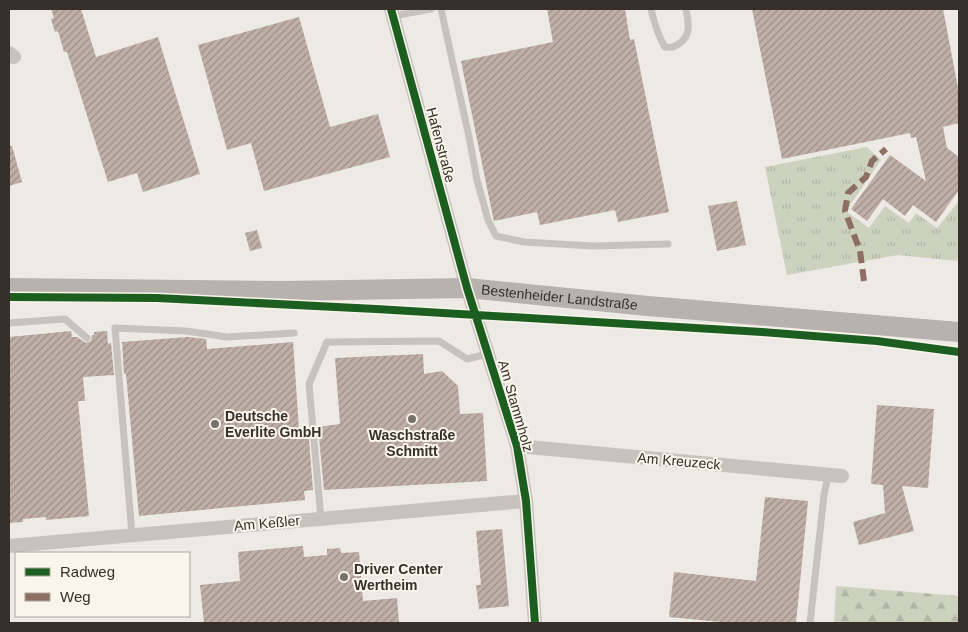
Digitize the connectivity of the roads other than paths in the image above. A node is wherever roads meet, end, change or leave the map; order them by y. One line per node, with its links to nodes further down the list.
1 (431, 9): 5 (lane)
2 (441, 9): 6 (lane)
3 (651, 9): 4 (lane)
4 (686, 9)
5 (392, 12): 8 (street, Hafenstraße)
6 (668, 244)
7 (9, 288): 8 (main road, Bestenheider Landstraße)
8 (467, 288): 10 (main road, Bestenheider Landstraße); 13 (street, Am Stammholz)
9 (9, 323): 12 (lane)
10 (959, 332)
11 (294, 333): 18 (lane)
12 (87, 338)
13 (487, 354): 14 (street, Am Stammholz); 17 (lane)
14 (516, 446): 15 (street, Am Kreuzeck); 16 (street, Am Stammholz)
15 (835, 476): 21 (lane)
16 (526, 501): 17 (street, Am Keßler); 20 (street, Am Stammholz)
17 (321, 519): 18 (street, Am Keßler)
18 (132, 535): 19 (street, Am Keßler)
19 (9, 546)
20 (534, 623)
21 (810, 623)

